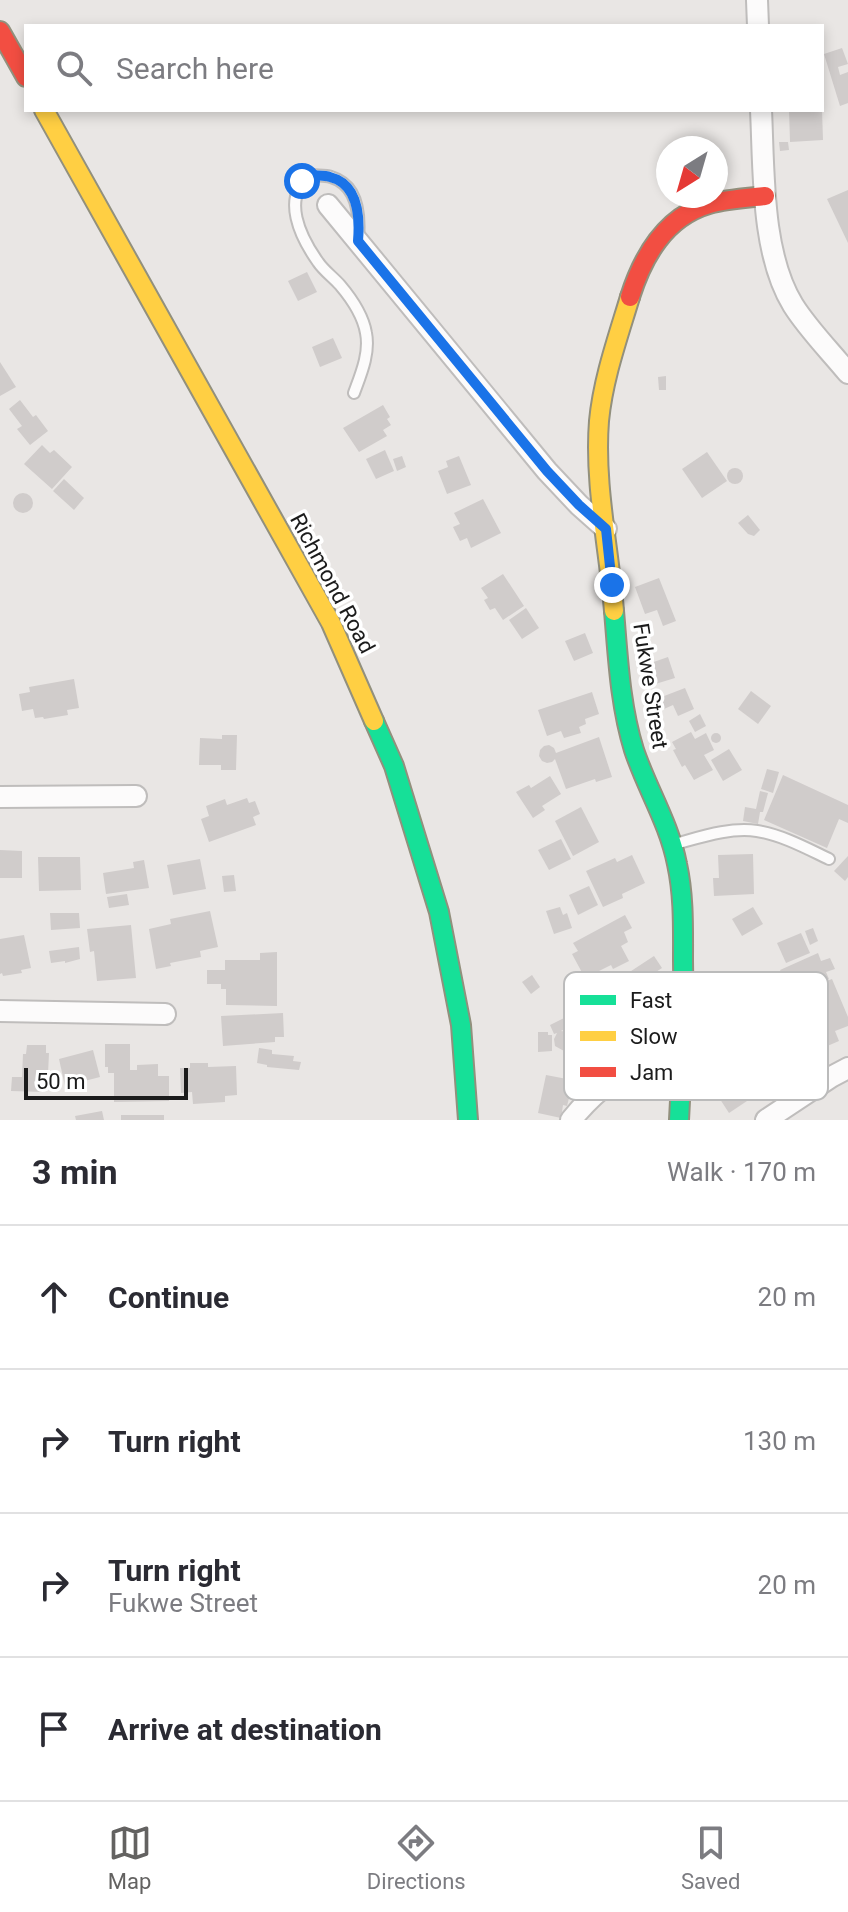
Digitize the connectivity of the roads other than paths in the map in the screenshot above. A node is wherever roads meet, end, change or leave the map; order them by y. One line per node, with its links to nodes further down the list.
1 (757, 0): 2 (street)
2 (758, 24)
3 (0, 31): 4 (main road)
4 (24, 73)
5 (45, 112): 25 (main road, Richmond Road)
6 (761, 112): 7 (street)
7 (765, 196): 10 (street); 12 (main road, Fukwe Street)
8 (328, 205): 9 (street)
9 (358, 241): 11 (lane); 12 (street)
10 (848, 373)
11 (354, 393)
12 (606, 529): 15 (main road, Fukwe Street)
13 (136, 796): 14 (street)
14 (0, 797)
15 (673, 844): 16 (lane); 17 (main road, Fukwe Street)
16 (829, 859)
17 (683, 972)
18 (0, 1011): 19 (street)
19 (165, 1014)
20 (848, 1068): 21 (street)
21 (828, 1079)
22 (590, 1100): 26 (street)
23 (681, 1100): 27 (main road, Fukwe Street)
24 (796, 1100): 28 (street)
25 (468, 1120)
26 (571, 1120)
27 (679, 1120)
28 (766, 1120)

